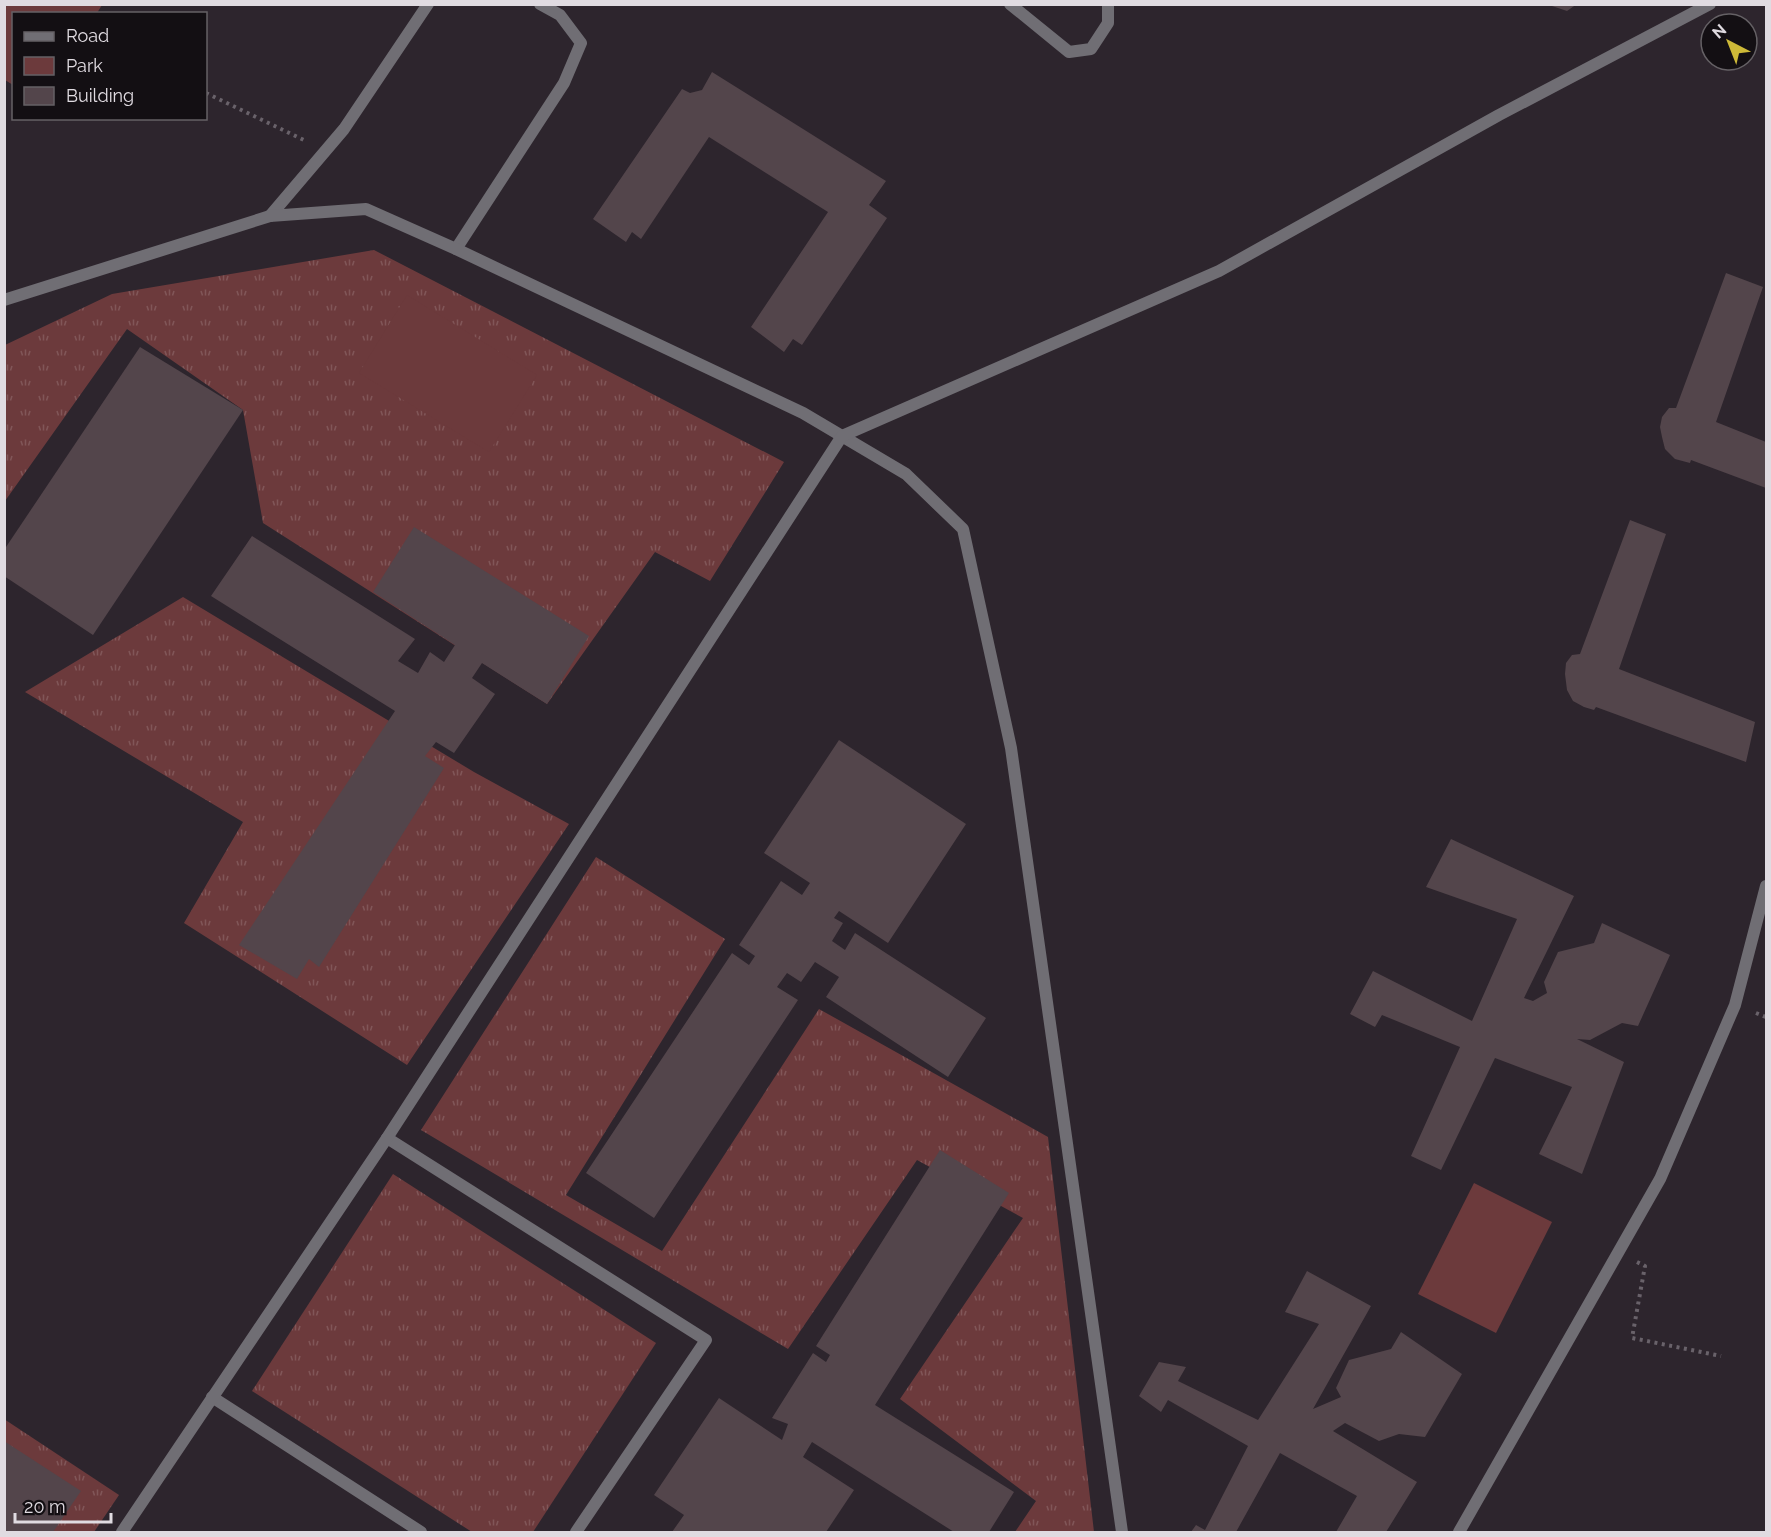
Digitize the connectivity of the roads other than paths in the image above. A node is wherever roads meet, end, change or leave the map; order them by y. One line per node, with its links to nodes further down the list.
1 (428, 4): 6 (street)
2 (540, 4): 7 (street)
3 (1010, 4): 4 (street)
4 (1108, 4)
5 (1710, 4): 9 (street)
6 (270, 216): 7 (street); 8 (street)
7 (456, 249): 9 (street)
8 (4, 300)
9 (842, 436): 11 (street); 16 (street)
10 (1767, 886): 17 (street)
11 (387, 1138): 12 (street); 15 (street)
12 (212, 1397): 13 (street); 14 (street)
13 (122, 1533)
14 (420, 1533)
15 (576, 1533)
16 (1122, 1533)
17 (1459, 1533)

